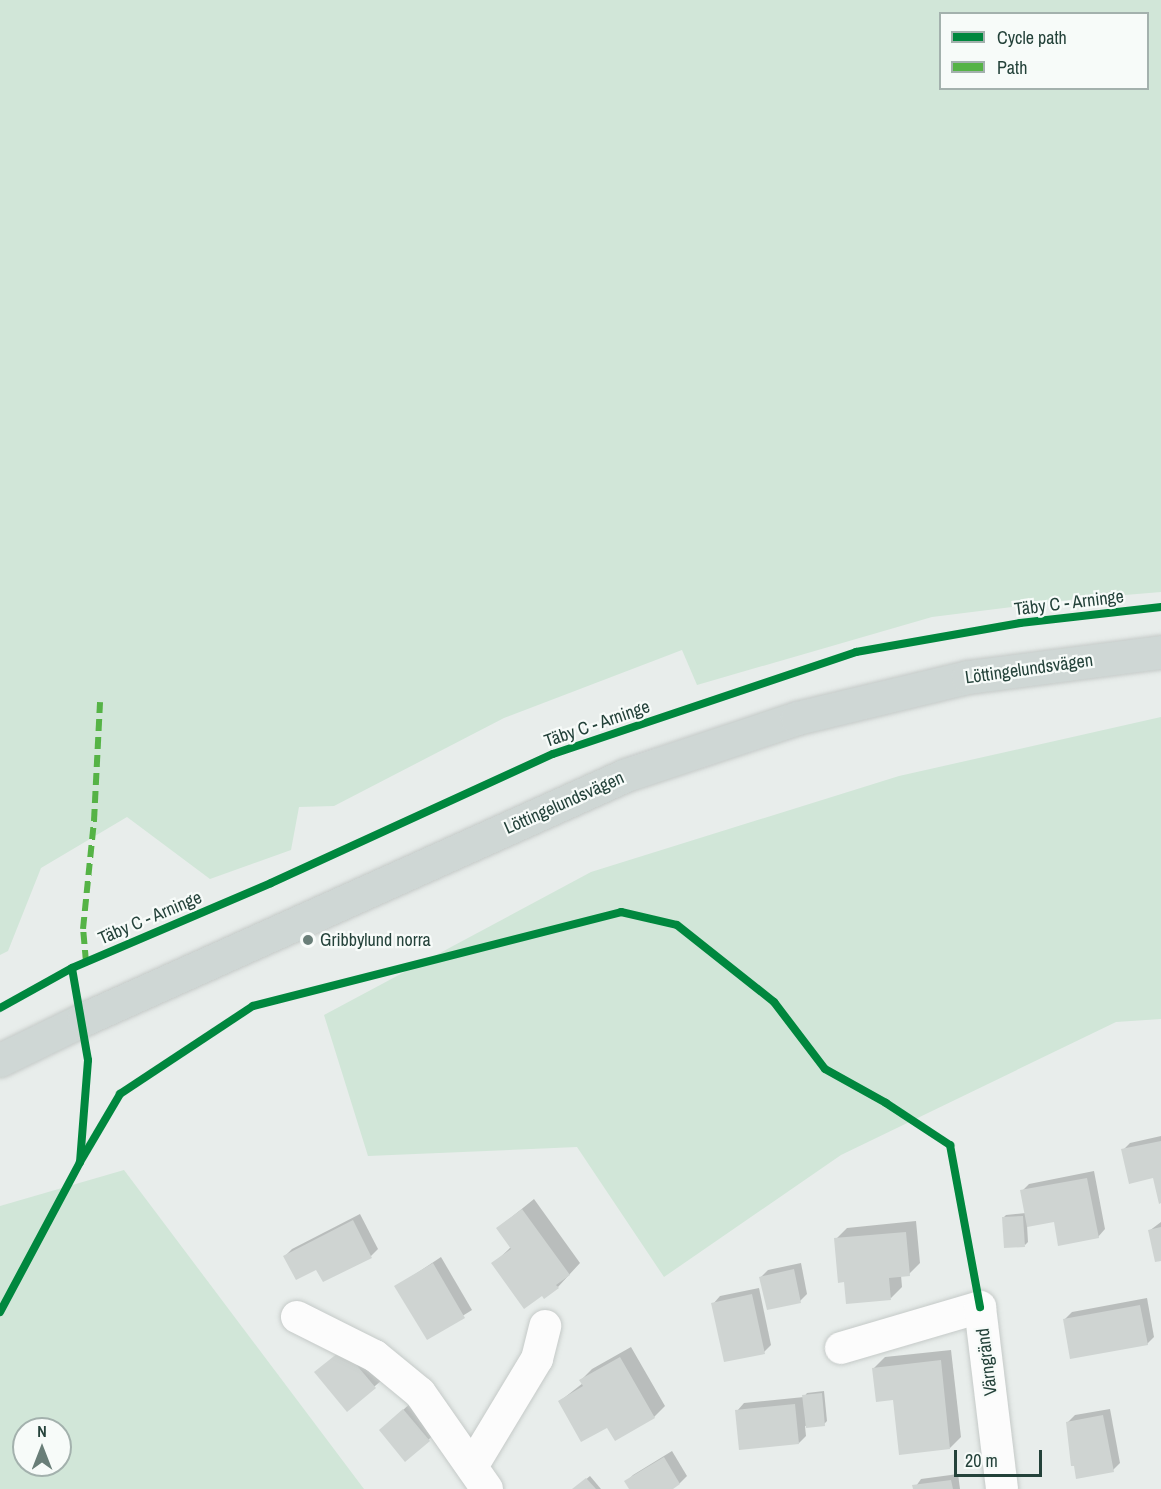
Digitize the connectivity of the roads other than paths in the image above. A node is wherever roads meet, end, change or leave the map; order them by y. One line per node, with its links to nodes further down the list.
1 (1161, 652): 2 (main road, Löttingelundsvägen)
2 (0, 1060)
3 (297, 1317): 6 (street)
4 (545, 1326): 6 (street)
5 (841, 1348): 7 (street, Värngränd)
6 (480, 1477)
7 (1002, 1489)

